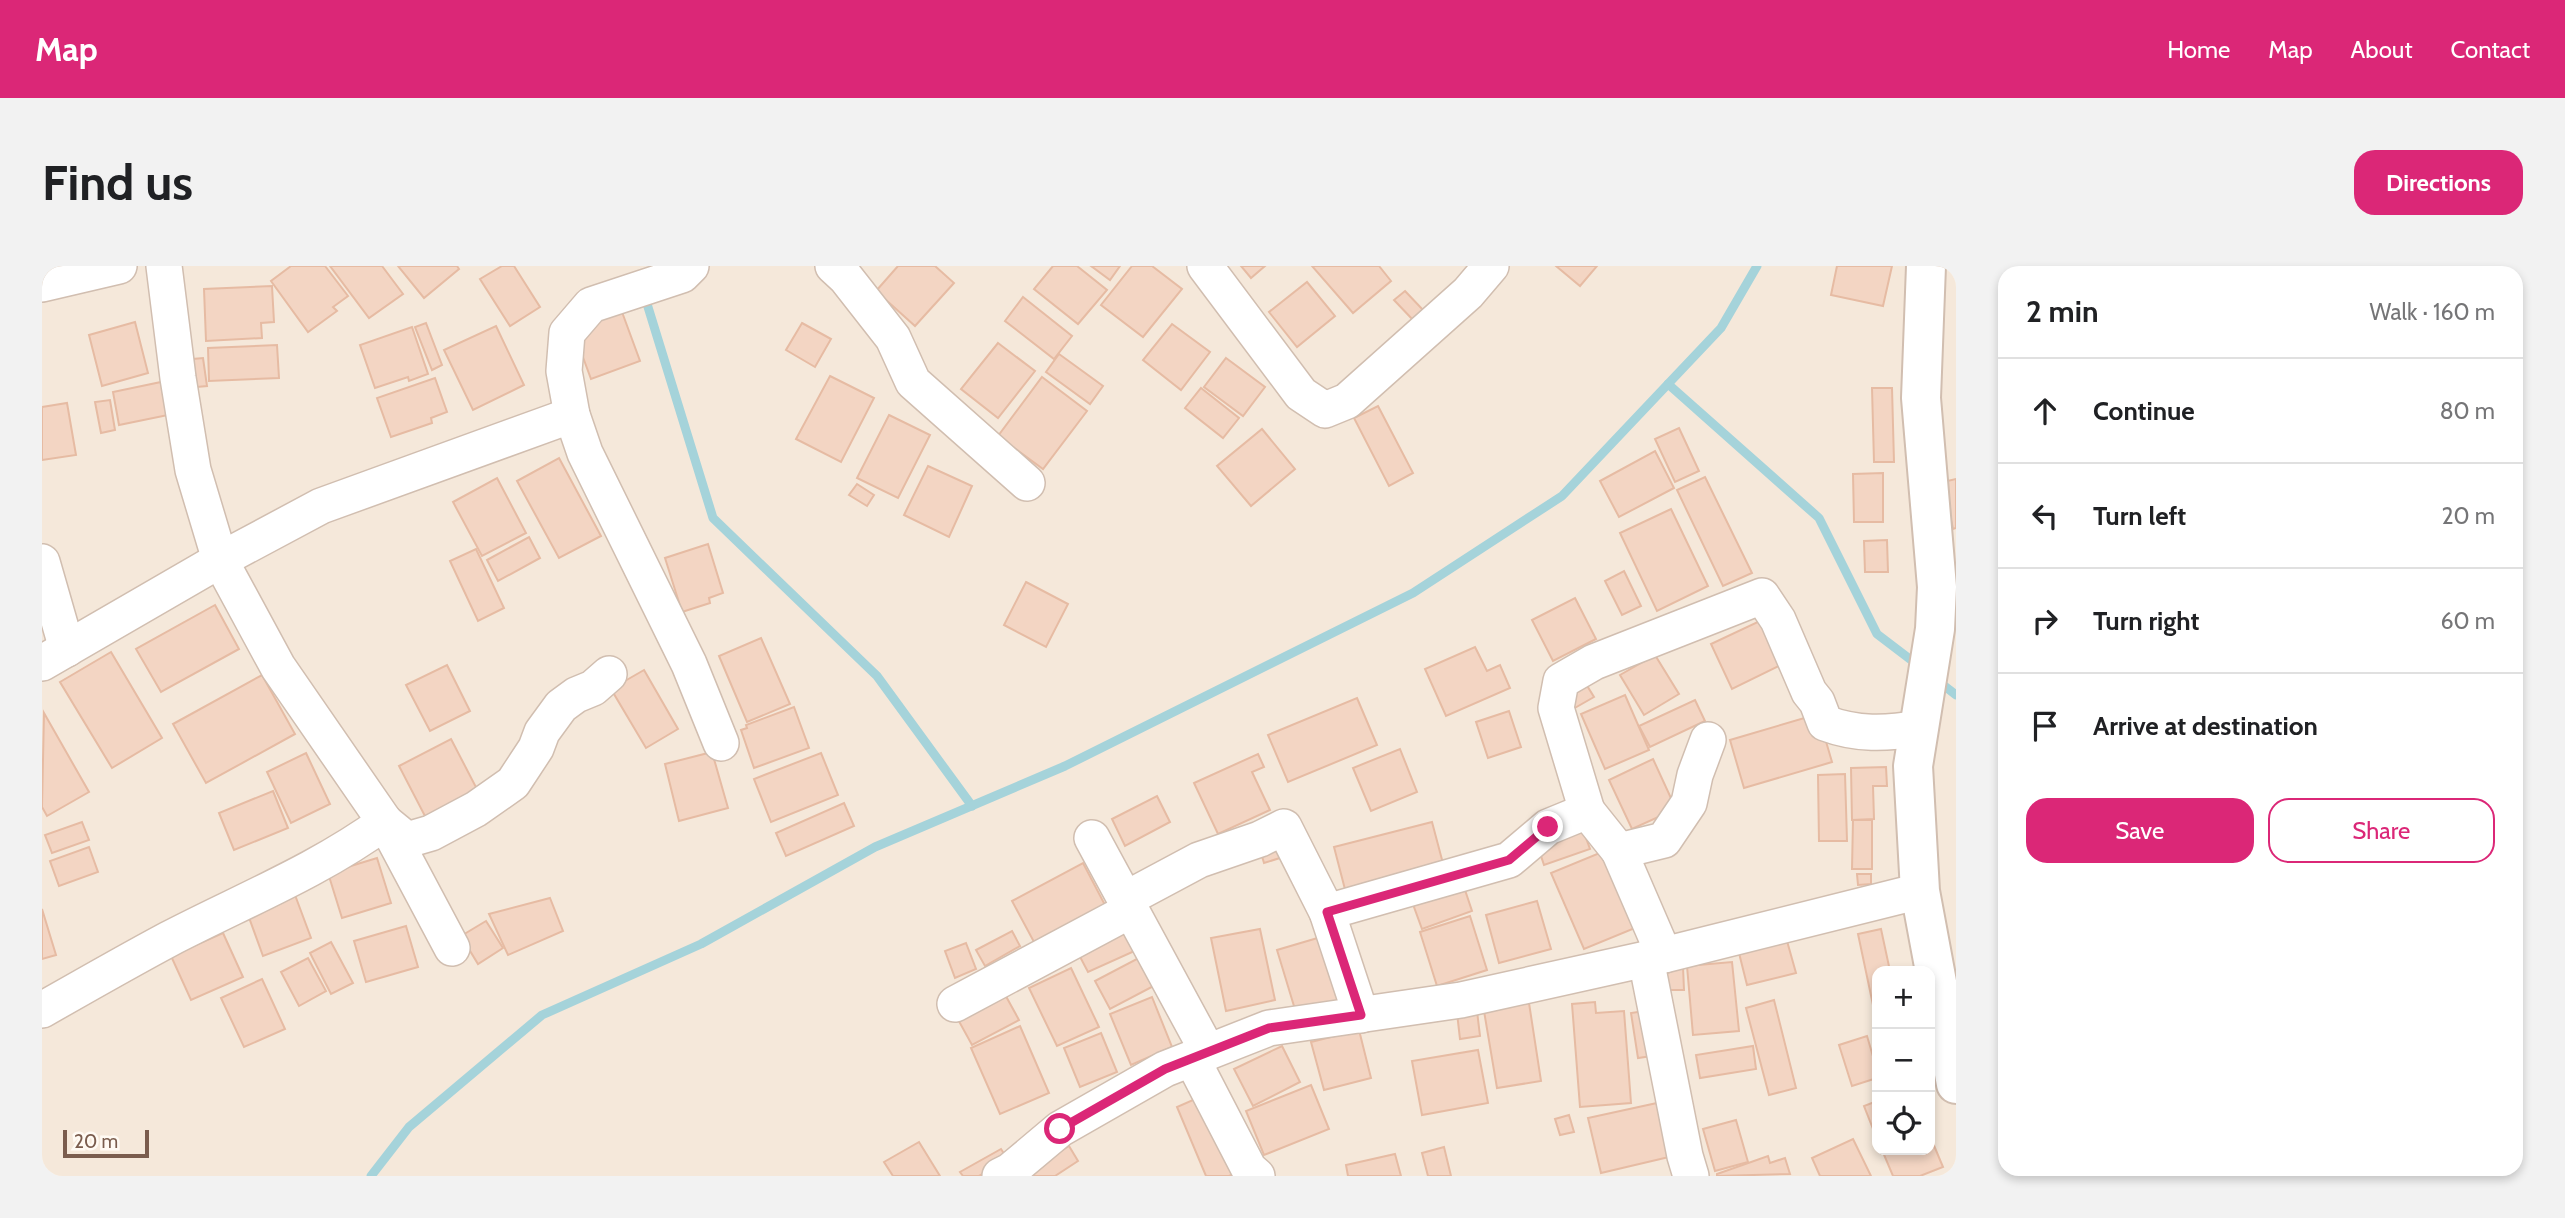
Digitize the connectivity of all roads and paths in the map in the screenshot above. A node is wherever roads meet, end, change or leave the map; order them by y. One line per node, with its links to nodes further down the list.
1 (119, 266): 8 (street)
2 (163, 266): 11 (street)
3 (691, 266): 9 (street)
4 (833, 266): 10 (street)
5 (1205, 266): 6 (street)
6 (1491, 266)
7 (1926, 266): 15 (street)
8 (42, 284)
9 (572, 415): 11 (street); 17 (street)
10 (1027, 483)
11 (220, 560): 13 (street); 19 (street)
12 (42, 562): 13 (street)
13 (54, 656)
14 (609, 674): 19 (street)
15 (1919, 728): 18 (street); 22 (street)
16 (1708, 740): 21 (street)
17 (722, 743)
18 (1587, 811): 21 (street); 24 (street)
19 (385, 822): 25 (street); 28 (street)
20 (1092, 838): 23 (street)
21 (1619, 851): 26 (street)
22 (1920, 891): 26 (street); 31 (street)
23 (1128, 905): 24 (street); 27 (street); 30 (street)
24 (1327, 912): 29 (street)
25 (452, 948)
26 (1655, 957): 29 (street); 34 (street)
27 (956, 1004)
28 (42, 1010)
29 (1361, 1015): 30 (street)
30 (1200, 1056): 32 (street); 33 (street)
31 (1956, 1084)
32 (1007, 1174)
33 (1257, 1176)
34 (1691, 1176)

